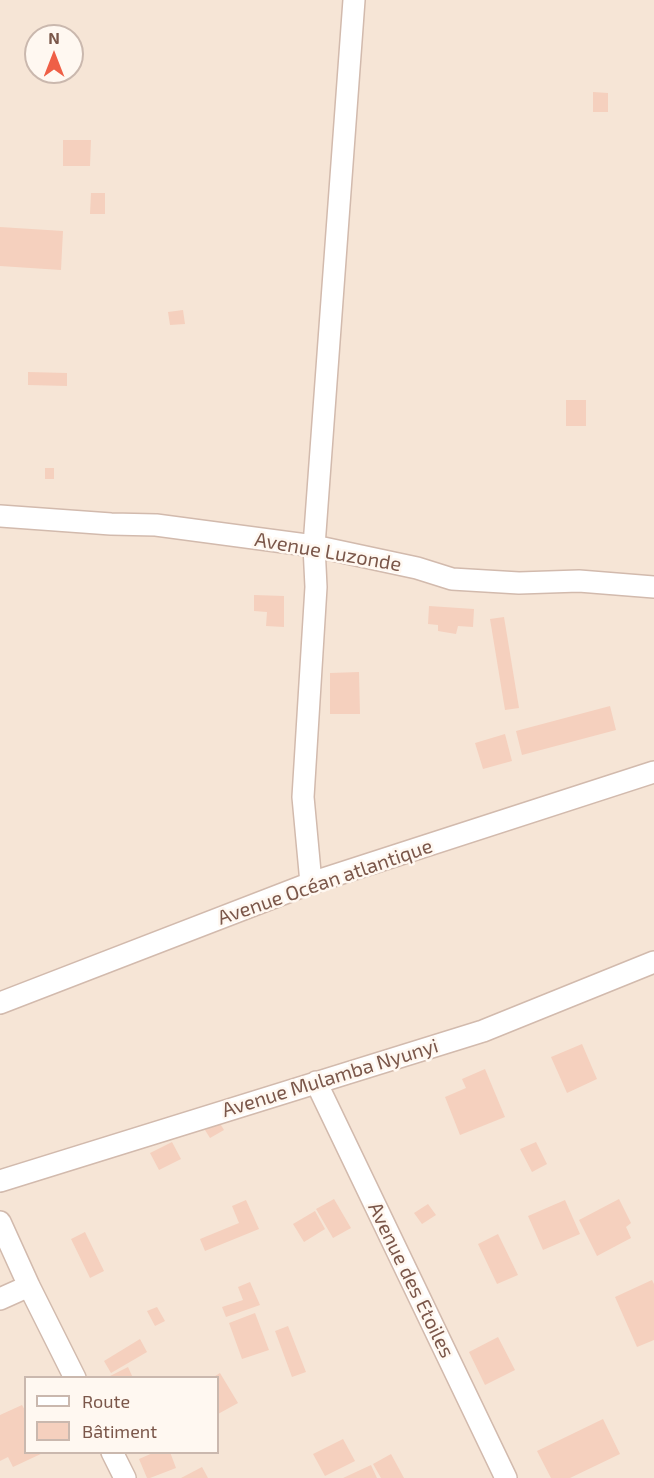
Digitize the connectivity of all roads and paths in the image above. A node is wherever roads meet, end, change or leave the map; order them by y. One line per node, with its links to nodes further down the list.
1 (354, 0): 3 (street)
2 (0, 516): 3 (street, Avenue Luzonde)
3 (314, 546): 4 (street, Avenue Luzonde); 6 (street)
4 (654, 587)
5 (654, 772): 6 (street, Avenue Océan atlantique)
6 (311, 883): 8 (street, Avenue Océan atlantique)
7 (654, 962): 9 (street, Avenue Mulamba Nyunyi)
8 (0, 1003)
9 (316, 1082): 10 (street, Avenue Mulamba Nyunyi); 17 (street, Avenue des Etoiles)
10 (0, 1181)
11 (0, 1222): 12 (street)
12 (29, 1286): 13 (street); 14 (street)
13 (0, 1299)
14 (74, 1376)
15 (113, 1454): 16 (street)
16 (125, 1478)
17 (506, 1478)

